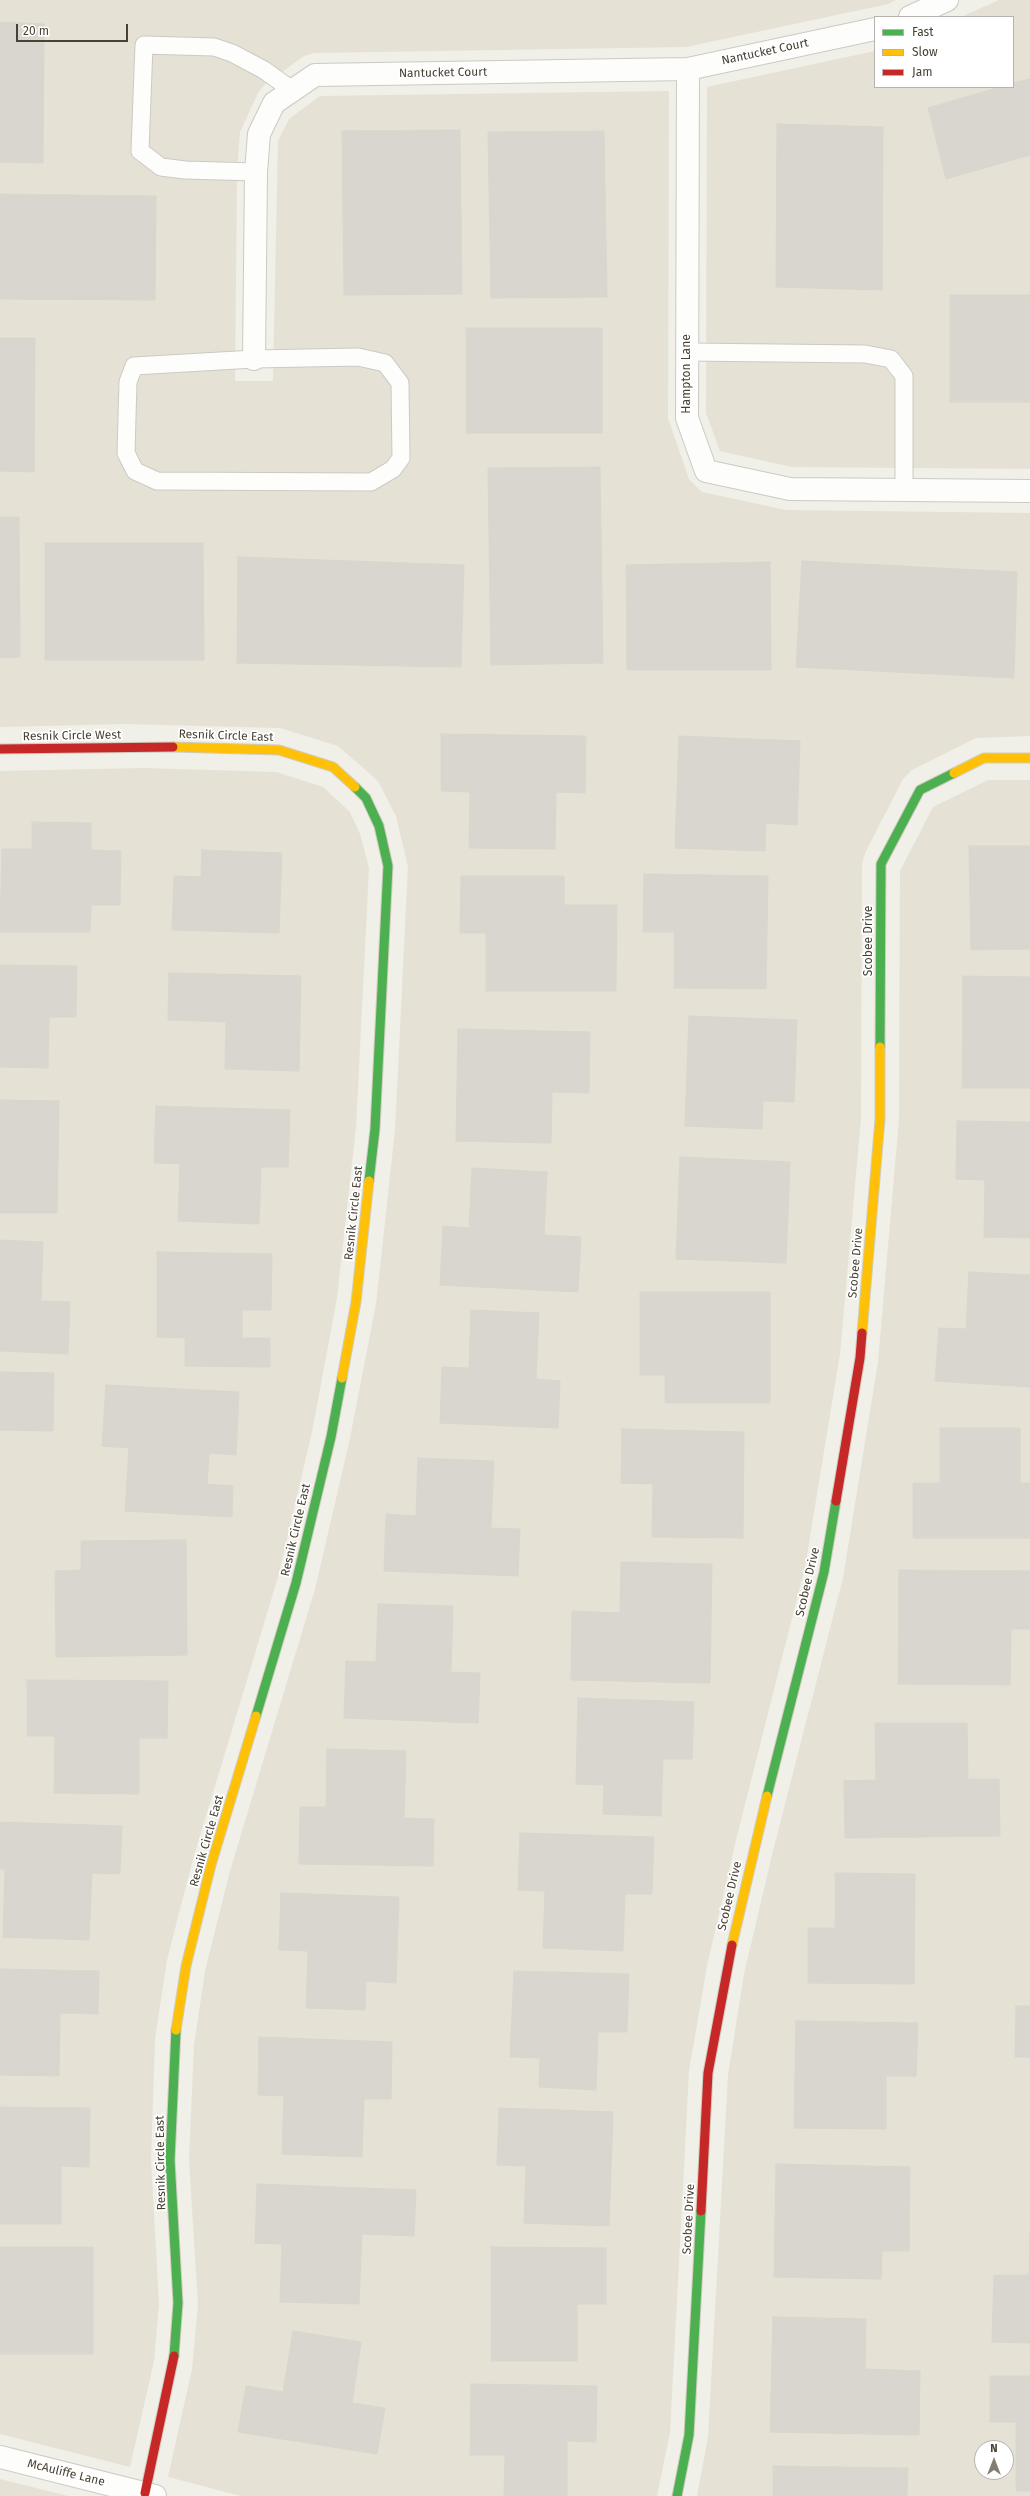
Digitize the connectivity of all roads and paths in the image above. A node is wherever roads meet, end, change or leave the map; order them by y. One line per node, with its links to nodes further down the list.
1 (947, 0): 2 (street)
2 (912, 16)
3 (874, 29): 4 (street, Nantucket Court)
4 (688, 69): 5 (street, Nantucket Court); 7 (street, Hampton Lane)
5 (292, 90): 6 (street, Nantucket Court); 6 (lane)
6 (256, 172): 8 (street, Nantucket Court)
7 (687, 352): 9 (street, Hampton Lane); 9 (lane)
8 (254, 359): 8 (lane)
9 (904, 490): 10 (street, Hampton Lane)
10 (1030, 491)
11 (144, 746): 12 (street, Resnik Circle West); 15 (street, Resnik Circle East)
12 (0, 749)
13 (1030, 758): 16 (street, Scobee Drive)
14 (0, 2457): 15 (street, McAuliffe Lane)
15 (150, 2495)
16 (677, 2496)

